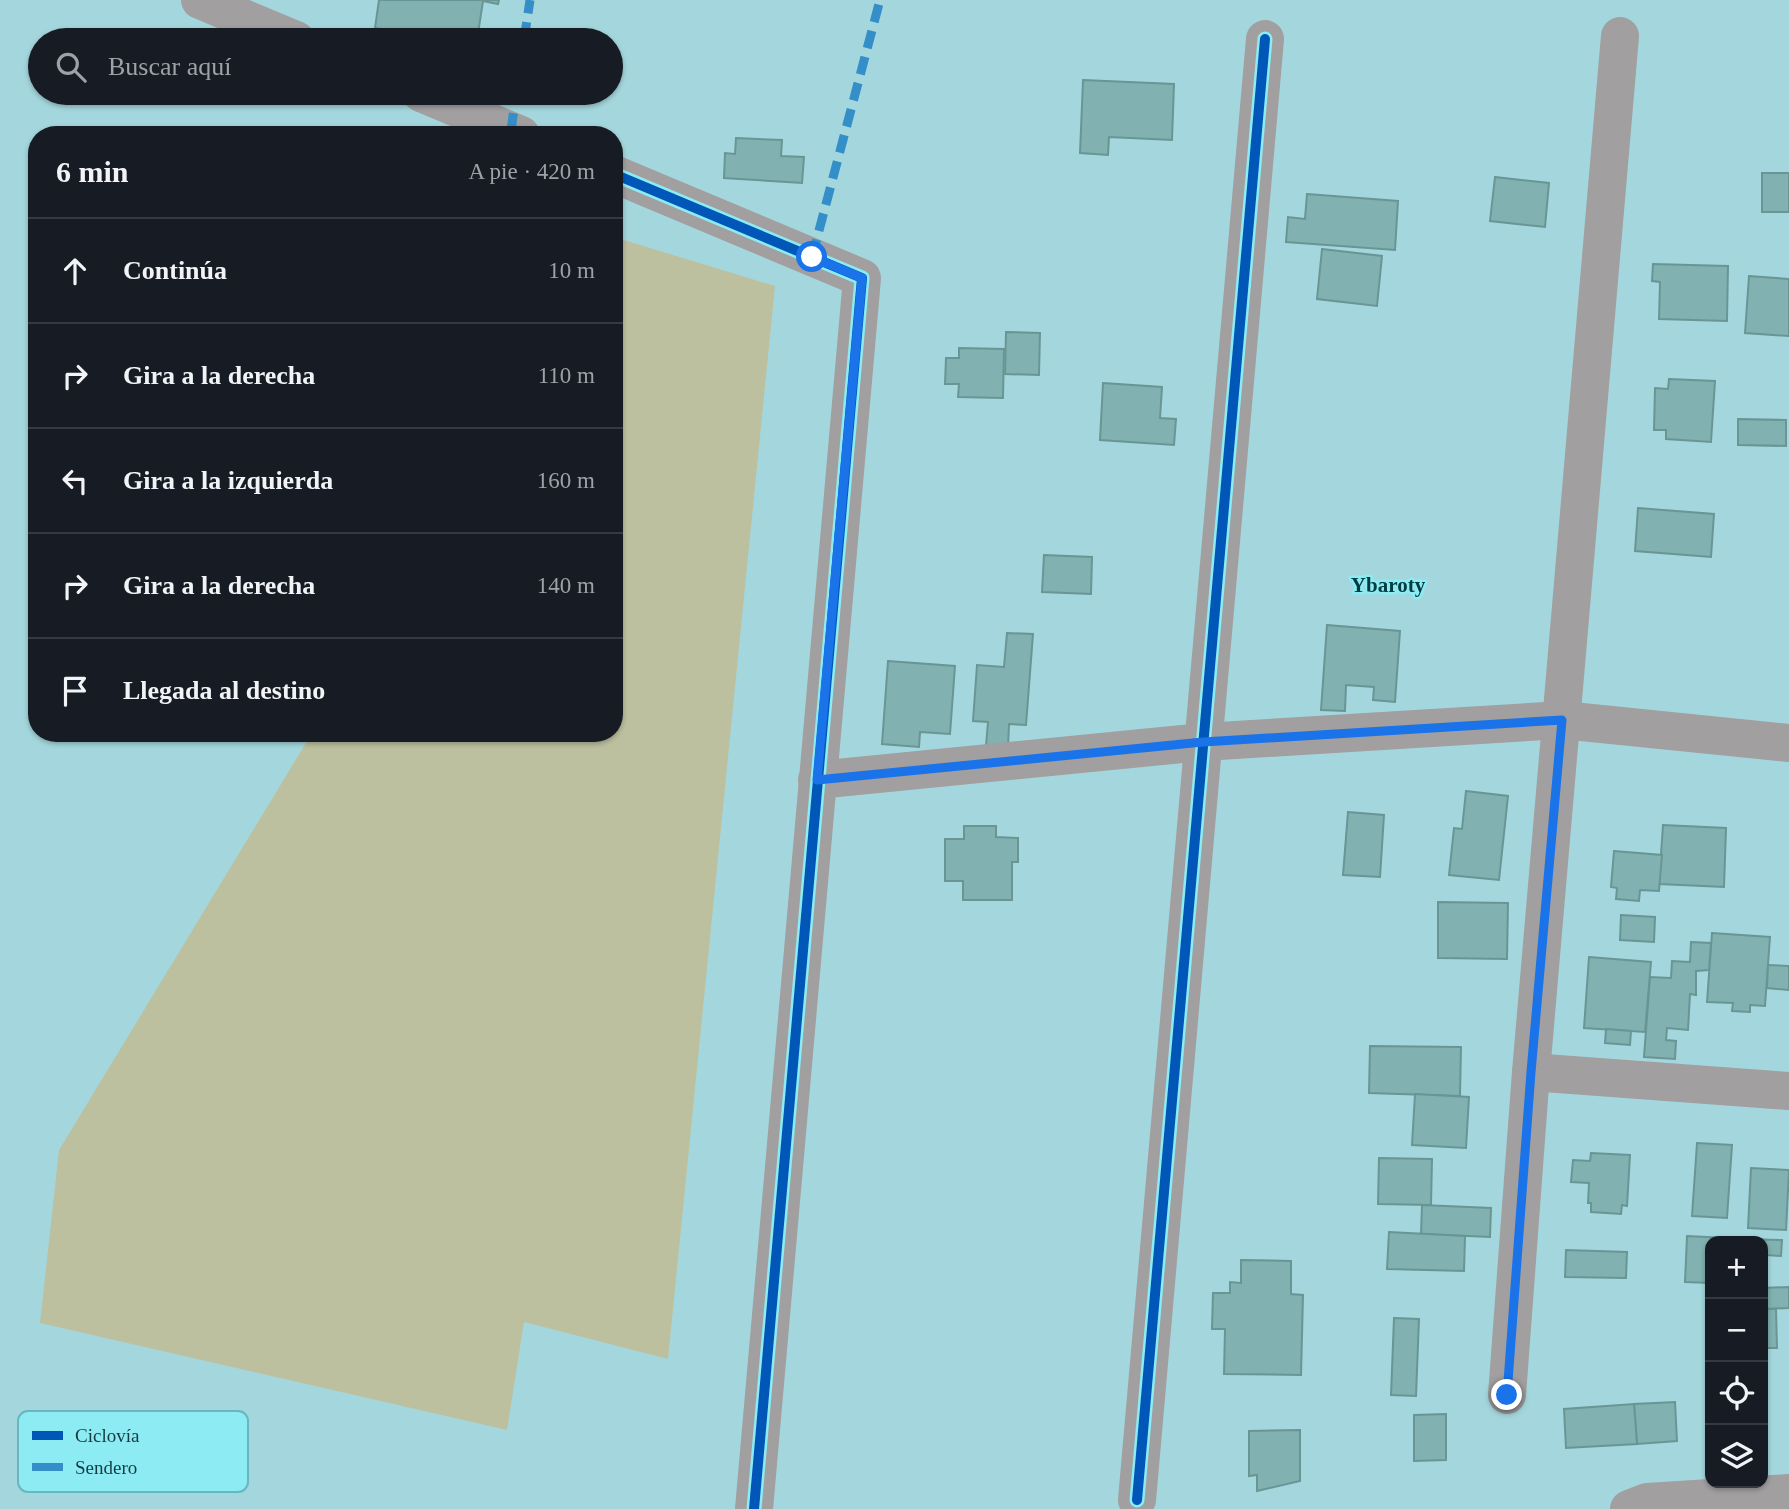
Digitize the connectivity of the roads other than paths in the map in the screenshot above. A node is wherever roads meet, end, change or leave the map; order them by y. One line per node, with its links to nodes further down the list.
1 (200, 0): 2 (street)
2 (267, 28)
3 (1620, 36): 8 (street)
4 (1265, 38): 9 (street)
5 (450, 105): 6 (street)
6 (500, 126)
7 (623, 178): 11 (street)
8 (1562, 720): 9 (street); 10 (street); 12 (street)
9 (1203, 742): 11 (street); 16 (street)
10 (1789, 743)
11 (817, 780): 17 (street)
12 (1531, 1072): 13 (street); 14 (street)
13 (1789, 1091)
14 (1507, 1395)
15 (1789, 1493): 18 (street)
16 (1137, 1500)
17 (754, 1509)
18 (1629, 1509)

